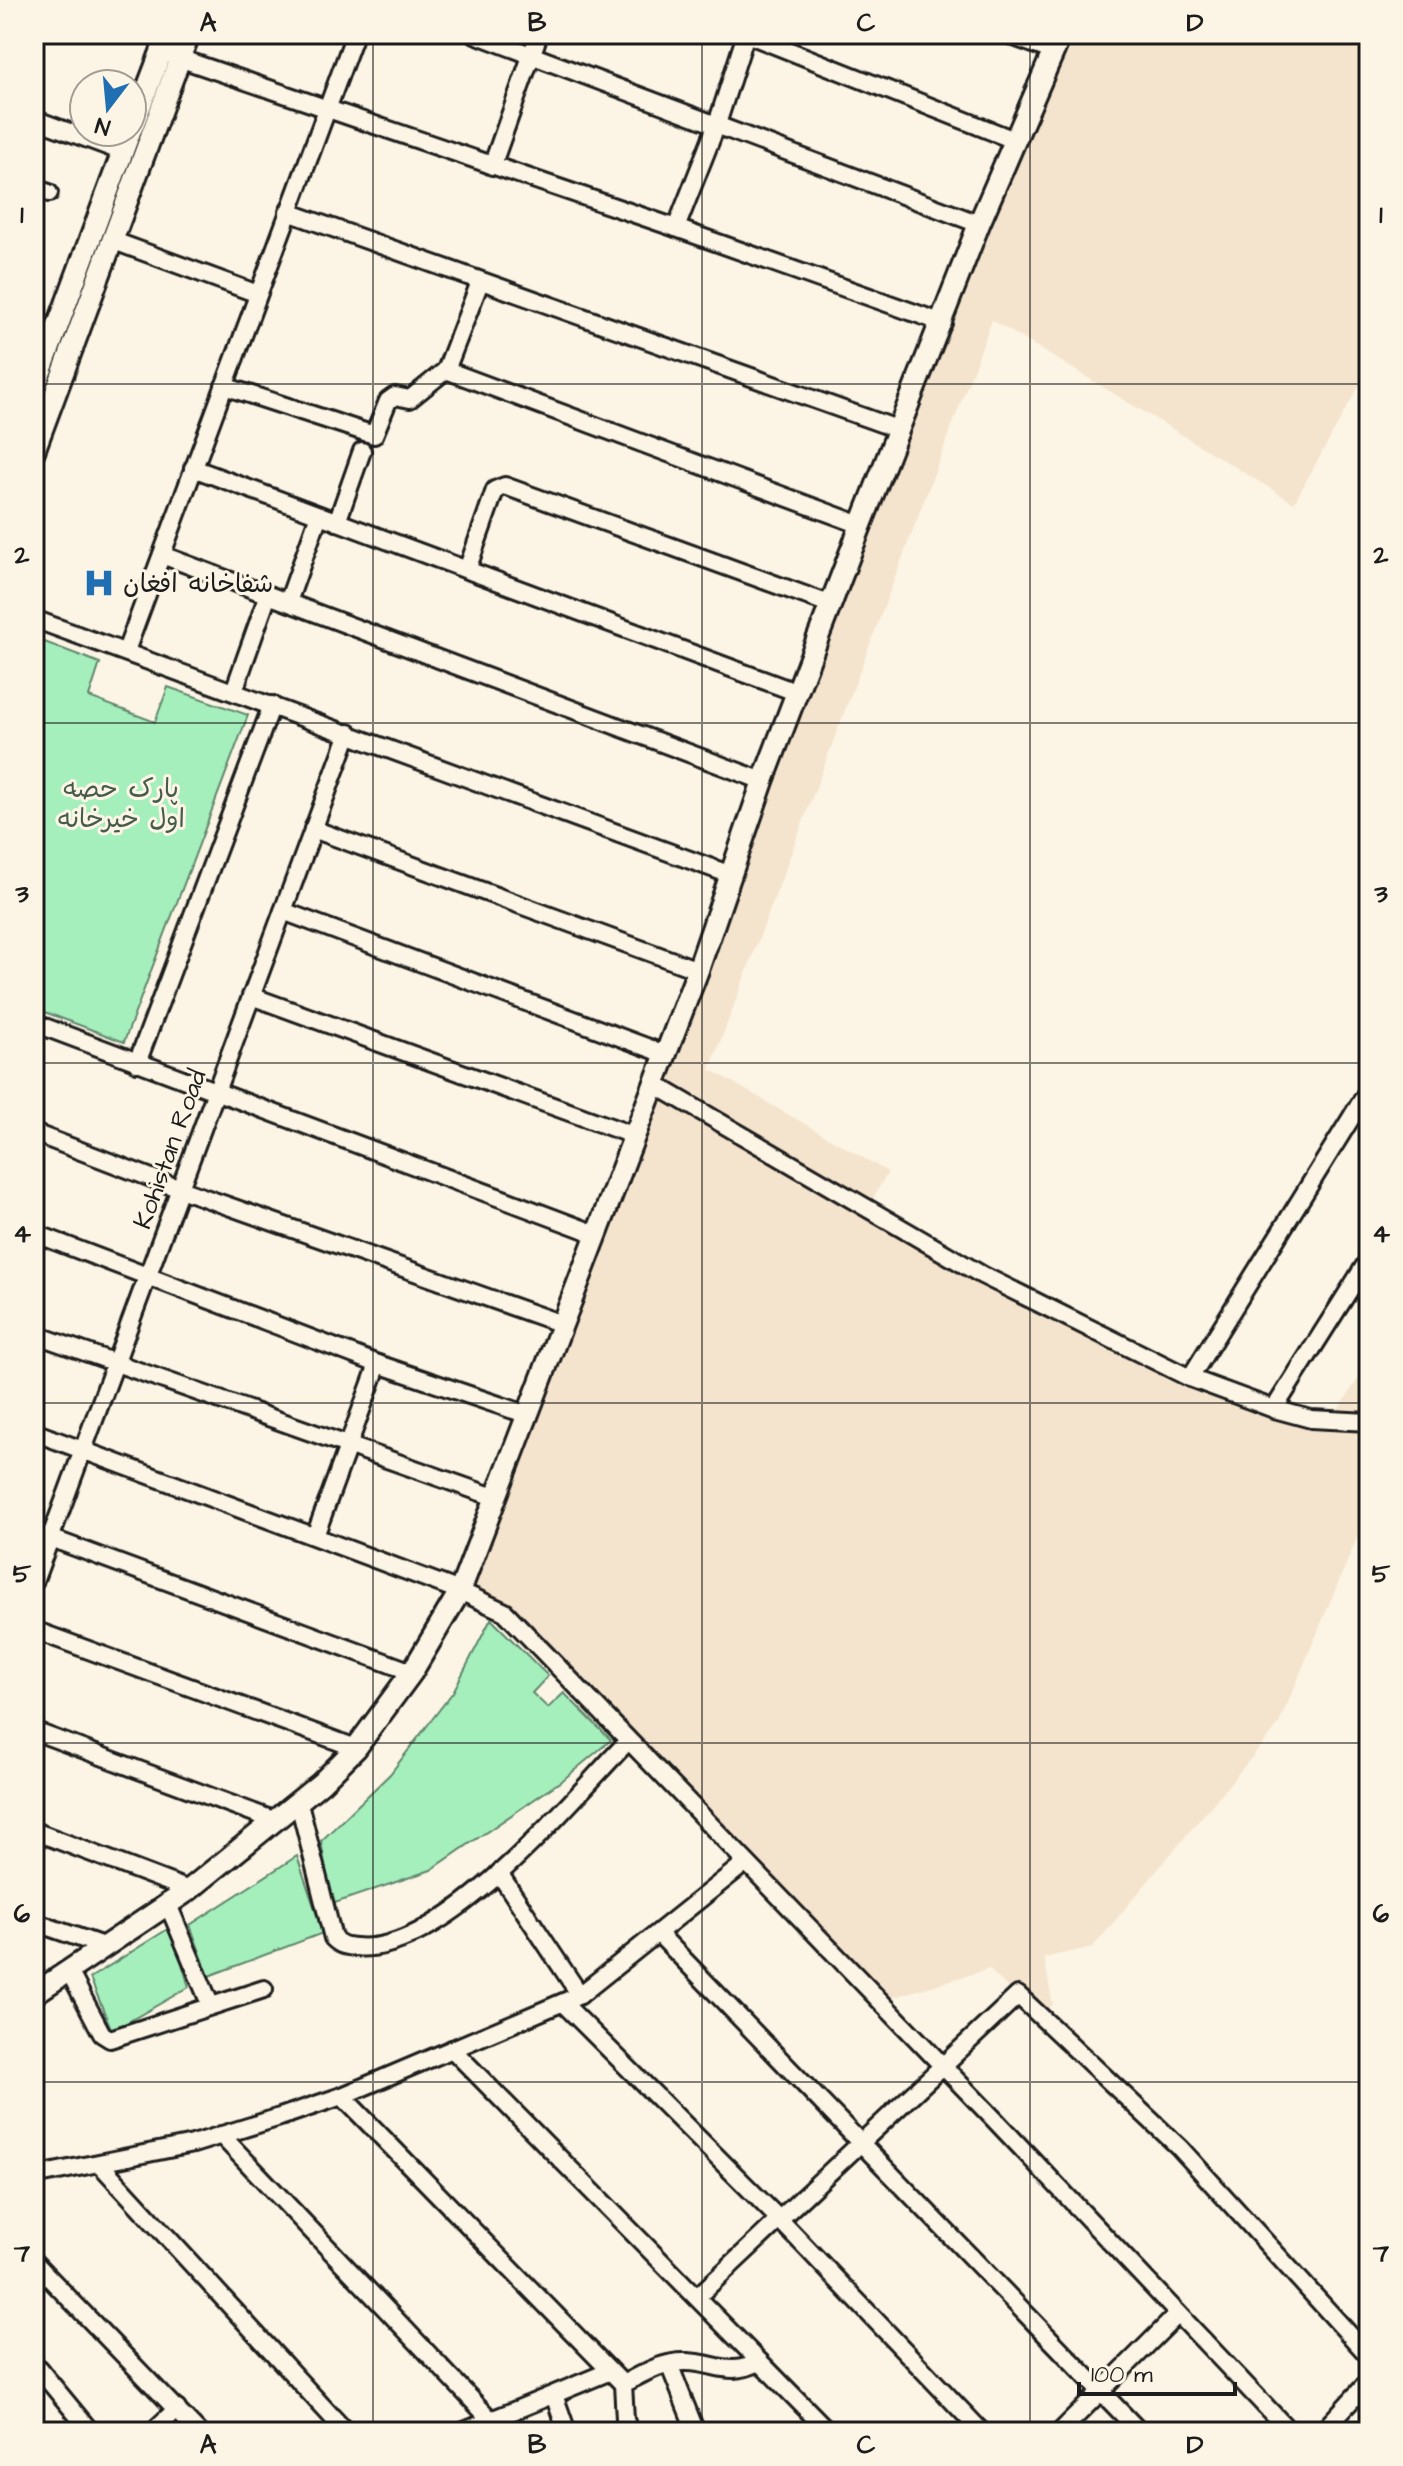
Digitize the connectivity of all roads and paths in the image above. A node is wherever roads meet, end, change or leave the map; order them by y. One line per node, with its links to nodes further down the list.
1 (189, 34): 8 (main road)
2 (355, 34): 12 (street)
3 (475, 34): 9 (street)
4 (539, 34): 9 (street)
5 (746, 34): 15 (street); 17 (street)
6 (1006, 34): 7 (street)
7 (1057, 43): 17 (main road)
8 (169, 48): 10 (main road); 12 (street); 23 (main road)
9 (532, 53): 15 (street); 19 (street)
10 (148, 94)
11 (34, 108): 14 (street)
12 (327, 109): 19 (street); 20 (street)
13 (34, 119): 16 (street)
14 (68, 121)
15 (717, 124): 21 (street); 22 (street)
16 (68, 126)
17 (1014, 140): 21 (main road)
18 (124, 148): 29 (main road)
19 (492, 166): 22 (street)
20 (288, 212): 24 (street); 25 (street)
21 (979, 224): 26 (main road)
22 (676, 228): 26 (street)
23 (114, 241): 25 (street); 31 (main road)
24 (480, 282): 27 (street); 30 (street)
25 (258, 294): 28 (street)
26 (943, 323): 30 (main road)
27 (446, 370): 28 (street); 36 (street)
28 (224, 386): 33 (street)
29 (34, 390)
30 (900, 430): 36 (main road)
31 (34, 451)
32 (362, 451): 35 (street)
33 (193, 468): 34 (street); 37 (street)
34 (319, 515): 35 (street); 40 (street)
35 (337, 522): 38 (street)
36 (861, 525): 41 (main road)
37 (162, 555): 39 (street); 43 (street)
38 (467, 570): 41 (street); 45 (street)
39 (268, 595): 40 (street); 44 (street)
40 (288, 602): 48 (street)
41 (832, 605): 45 (main road)
42 (34, 619): 43 (street)
43 (126, 651): 44 (street)
44 (234, 691): 46 (street)
45 (798, 693): 48 (main road)
46 (272, 705): 47 (street); 56 (street)
47 (349, 733): 49 (street, Kohistan Road); 50 (street)
48 (763, 781): 50 (main road)
49 (313, 829): 51 (street, Kohistan Road); 52 (street)
50 (731, 875): 52 (main road)
51 (283, 911): 53 (street, Kohistan Road); 55 (street)
52 (698, 970): 55 (main road)
53 (251, 996): 59 (street, Kohistan Road); 61 (street)
54 (34, 1023): 56 (street)
55 (665, 1054): 57 (main road)
56 (137, 1063): 59 (street)
57 (654, 1084): 61 (main road); 71 (street)
58 (1369, 1089): 71 (street)
59 (216, 1091): 62 (street, Kohistan Road); 64 (street)
60 (34, 1133): 62 (street)
61 (635, 1136): 64 (main road)
62 (180, 1189): 66 (street, Kohistan Road); 67 (street)
63 (34, 1233): 66 (street)
64 (596, 1234): 67 (main road)
65 (1369, 1259): 72 (street)
66 (148, 1275): 69 (street); 70 (street, Kohistan Road)
67 (562, 1324): 73 (main road)
68 (34, 1334): 70 (street)
69 (378, 1364): 73 (street); 76 (street)
70 (115, 1365): 76 (street); 77 (street, Kohistan Road)
71 (1190, 1378): 72 (street)
72 (1274, 1409): 74 (street)
73 (528, 1415): 78 (main road)
74 (1369, 1422)
75 (34, 1432): 77 (street)
76 (346, 1446): 78 (street); 80 (street)
77 (83, 1451): 79 (street, Kohistan Road); 80 (street)
78 (497, 1498): 82 (main road)
79 (42, 1535): 81 (street, Kohistan Road); 84 (street)
80 (315, 1536): 82 (street)
81 (34, 1582)
82 (460, 1591): 84 (main road); 86 (street)
83 (34, 1630): 87 (street)
84 (412, 1672): 87 (main road)
85 (34, 1731): 89 (street)
86 (628, 1741): 91 (street); 92 (street)
87 (356, 1748): 88 (main road)
88 (299, 1803): 89 (main road); 92 (street)
89 (276, 1821): 93 (main road)
90 (34, 1831): 93 (street)
91 (745, 1863): 96 (street); 105 (street)
92 (499, 1873): 101 (street)
93 (189, 1890): 94 (main road)
94 (167, 1902): 97 (main road); 103 (street)
95 (34, 1922): 97 (street)
96 (659, 1934): 101 (street); 108 (street)
97 (106, 1947): 98 (main road)
98 (70, 1973): 100 (main road); 103 (street)
99 (264, 1989): 103 (street)
100 (34, 1994)
101 (580, 1995): 102 (street)
102 (563, 2003): 104 (street); 111 (street)
103 (210, 2004)
104 (452, 2049): 106 (street); 113 (street)
105 (941, 2064): 108 (street); 114 (street); 115 (street)
106 (342, 2096): 107 (street); 119 (street)
107 (221, 2135): 109 (street); 125 (street)
108 (860, 2141): 111 (street); 122 (street)
109 (100, 2164): 110 (street); 129 (street)
110 (34, 2176)
111 (779, 2219): 113 (street); 135 (street)
112 (34, 2262): 124 (street)
113 (697, 2297): 116 (street)
114 (1178, 2314): 122 (street); 138 (street)
115 (1369, 2356)
116 (760, 2362): 118 (street); 134 (street)
117 (34, 2364): 126 (street)
118 (669, 2364): 121 (street); 133 (street)
119 (608, 2372): 121 (street); 123 (street)
120 (1369, 2381): 139 (street)
121 (623, 2384): 132 (street)
122 (1100, 2389): 136 (street); 137 (street)
123 (554, 2395): 125 (street); 131 (street)
124 (177, 2409): 127 (street); 128 (street)
125 (493, 2426): 130 (street)
126 (82, 2428)
127 (152, 2432)
128 (198, 2432)
129 (346, 2432)
130 (462, 2432)
131 (567, 2432)
132 (629, 2432)
133 (696, 2432)
134 (829, 2432)
135 (982, 2432)
136 (1060, 2432)
137 (1140, 2432)
138 (1290, 2432)
139 (1322, 2432)

